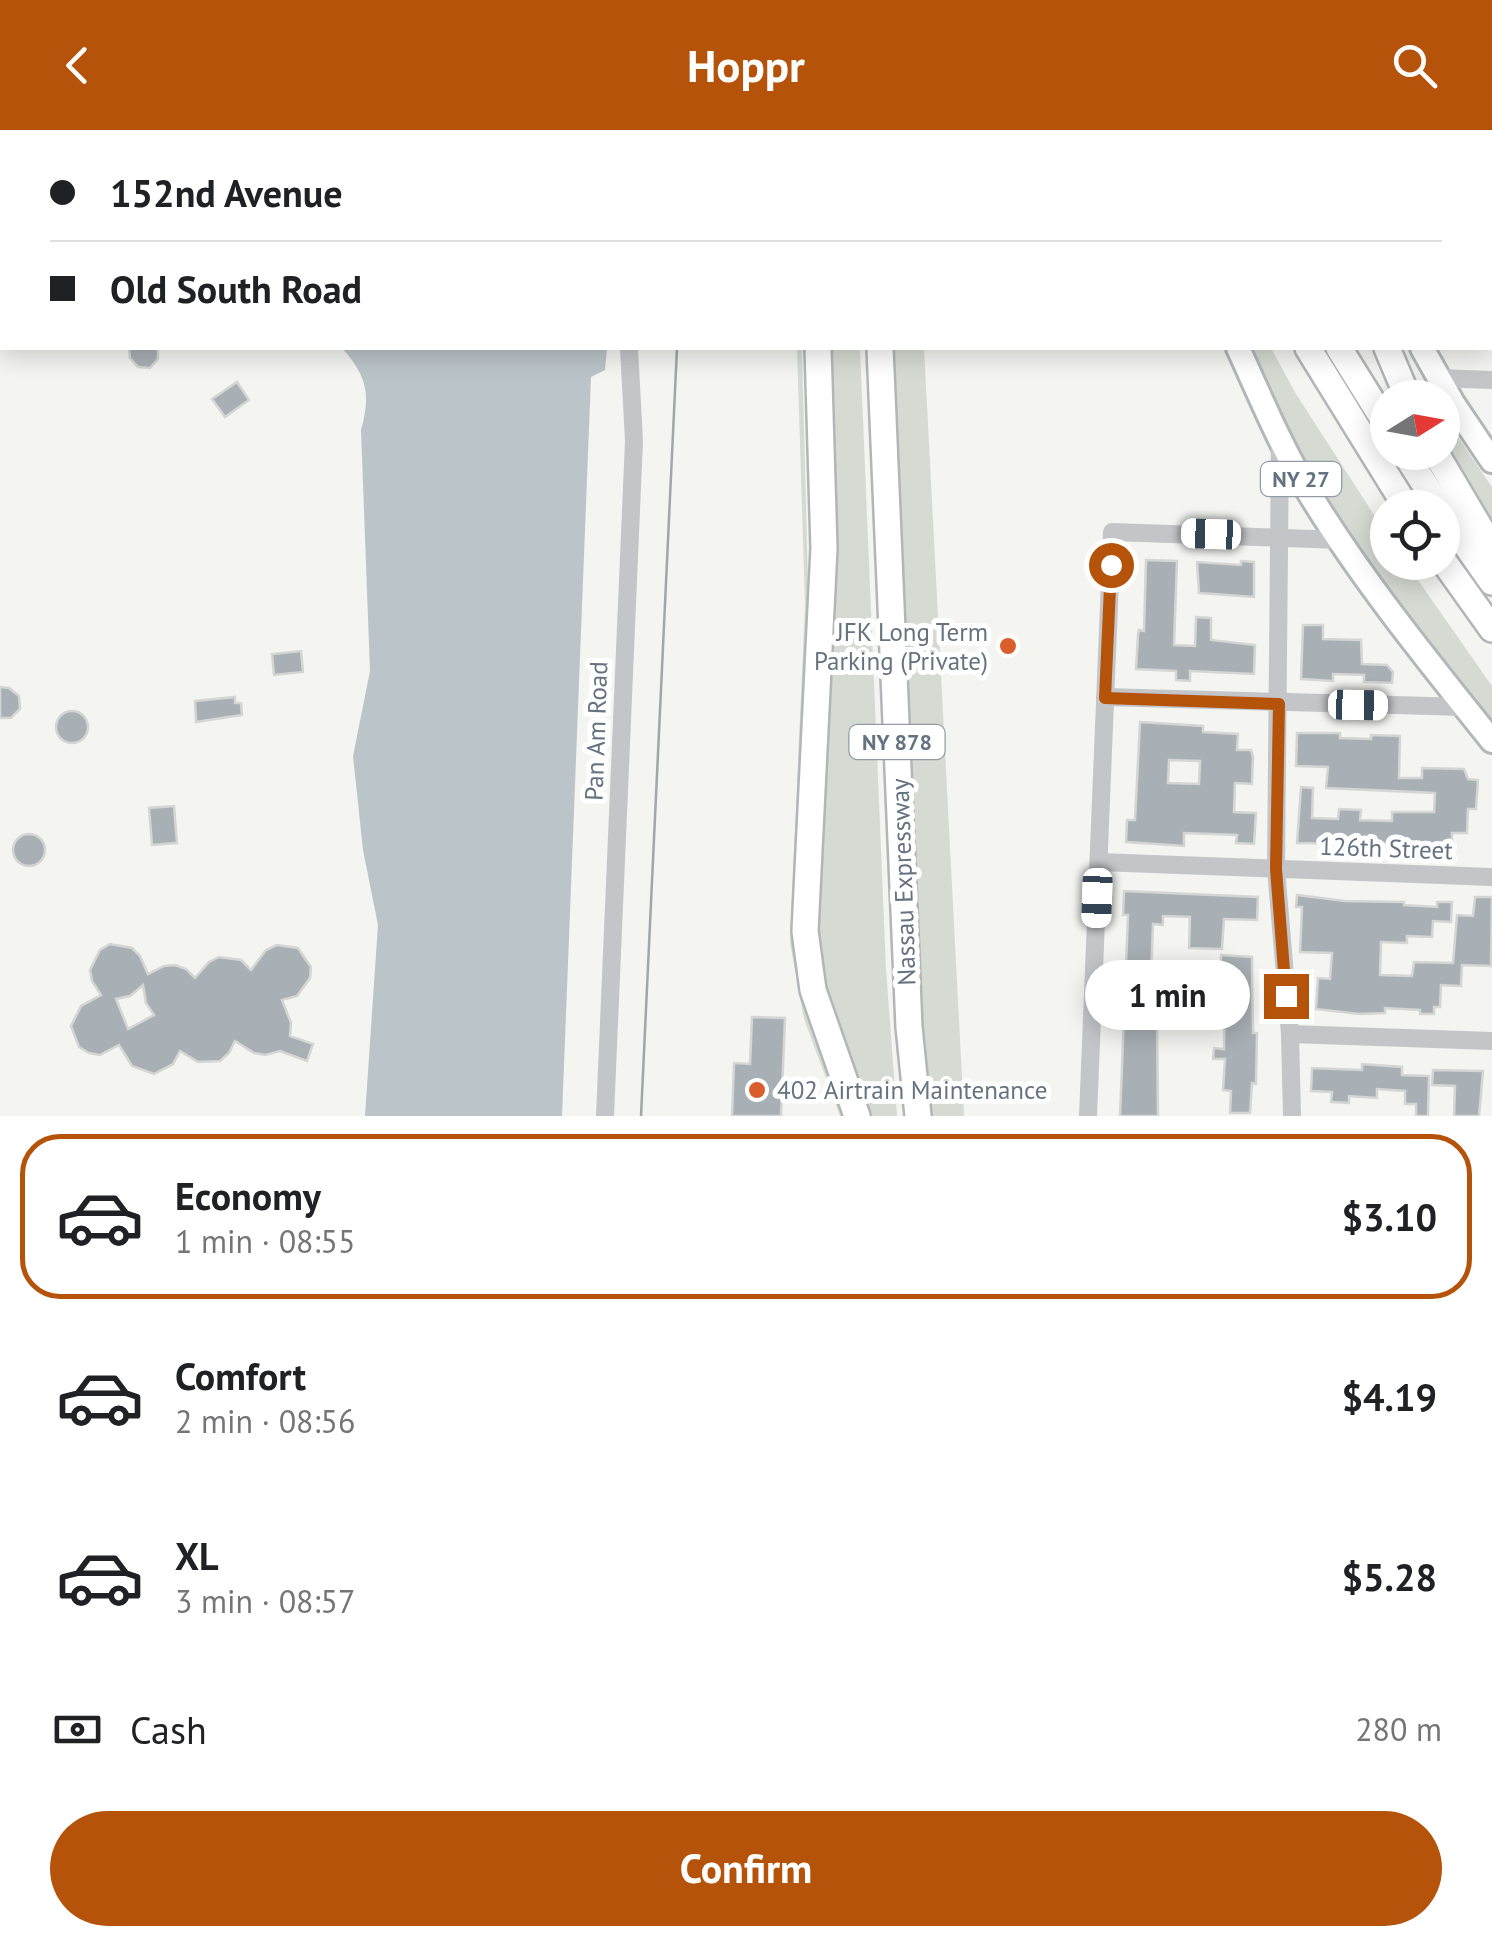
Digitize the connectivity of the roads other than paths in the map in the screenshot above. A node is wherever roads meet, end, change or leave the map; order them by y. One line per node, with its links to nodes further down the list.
1 (629, 350): 35 (street, Pan Am Road)
2 (818, 350): 36 (highway)
3 (880, 350): 37 (highway, Nassau Expressway / NY 878)
4 (1239, 350): 15 (main road, NY 27)
5 (1302, 350): 13 (highway)
6 (1309, 350): 13 (highway)
7 (1340, 350): 14 (highway)
8 (1388, 350): 11 (highway)
9 (1423, 350): 10 (main road)
10 (1438, 378): 12 (street); 16 (main road)
11 (1400, 380)
12 (1492, 380)
13 (1337, 396): 18 (highway)
14 (1370, 398)
15 (1280, 436): 19 (street); 21 (main road, NY 27)
16 (1492, 460)
17 (1446, 470): 22 (highway)
18 (1396, 490)
19 (1278, 536): 21 (street); 26 (street); 27 (street)
20 (1460, 536): 24 (highway)
21 (1340, 540): 28 (main road, NY 27)
22 (1492, 548)
23 (1457, 580): 25 (highway)
24 (1492, 582)
25 (1492, 629)
26 (1105, 698): 27 (street); 30 (street)
27 (1279, 704): 28 (street); 31 (street)
28 (1465, 707): 29 (main road, NY 27)
29 (1492, 740)
30 (1098, 862): 31 (street, 126th Street); 38 (street)
31 (1276, 869): 32 (street, 126th Street); 33 (street)
32 (1492, 877)
33 (1290, 1034): 34 (street); 39 (street)
34 (1492, 1042)
35 (605, 1116)
36 (856, 1116)
37 (918, 1116)
38 (1088, 1116)
39 (1292, 1116)

